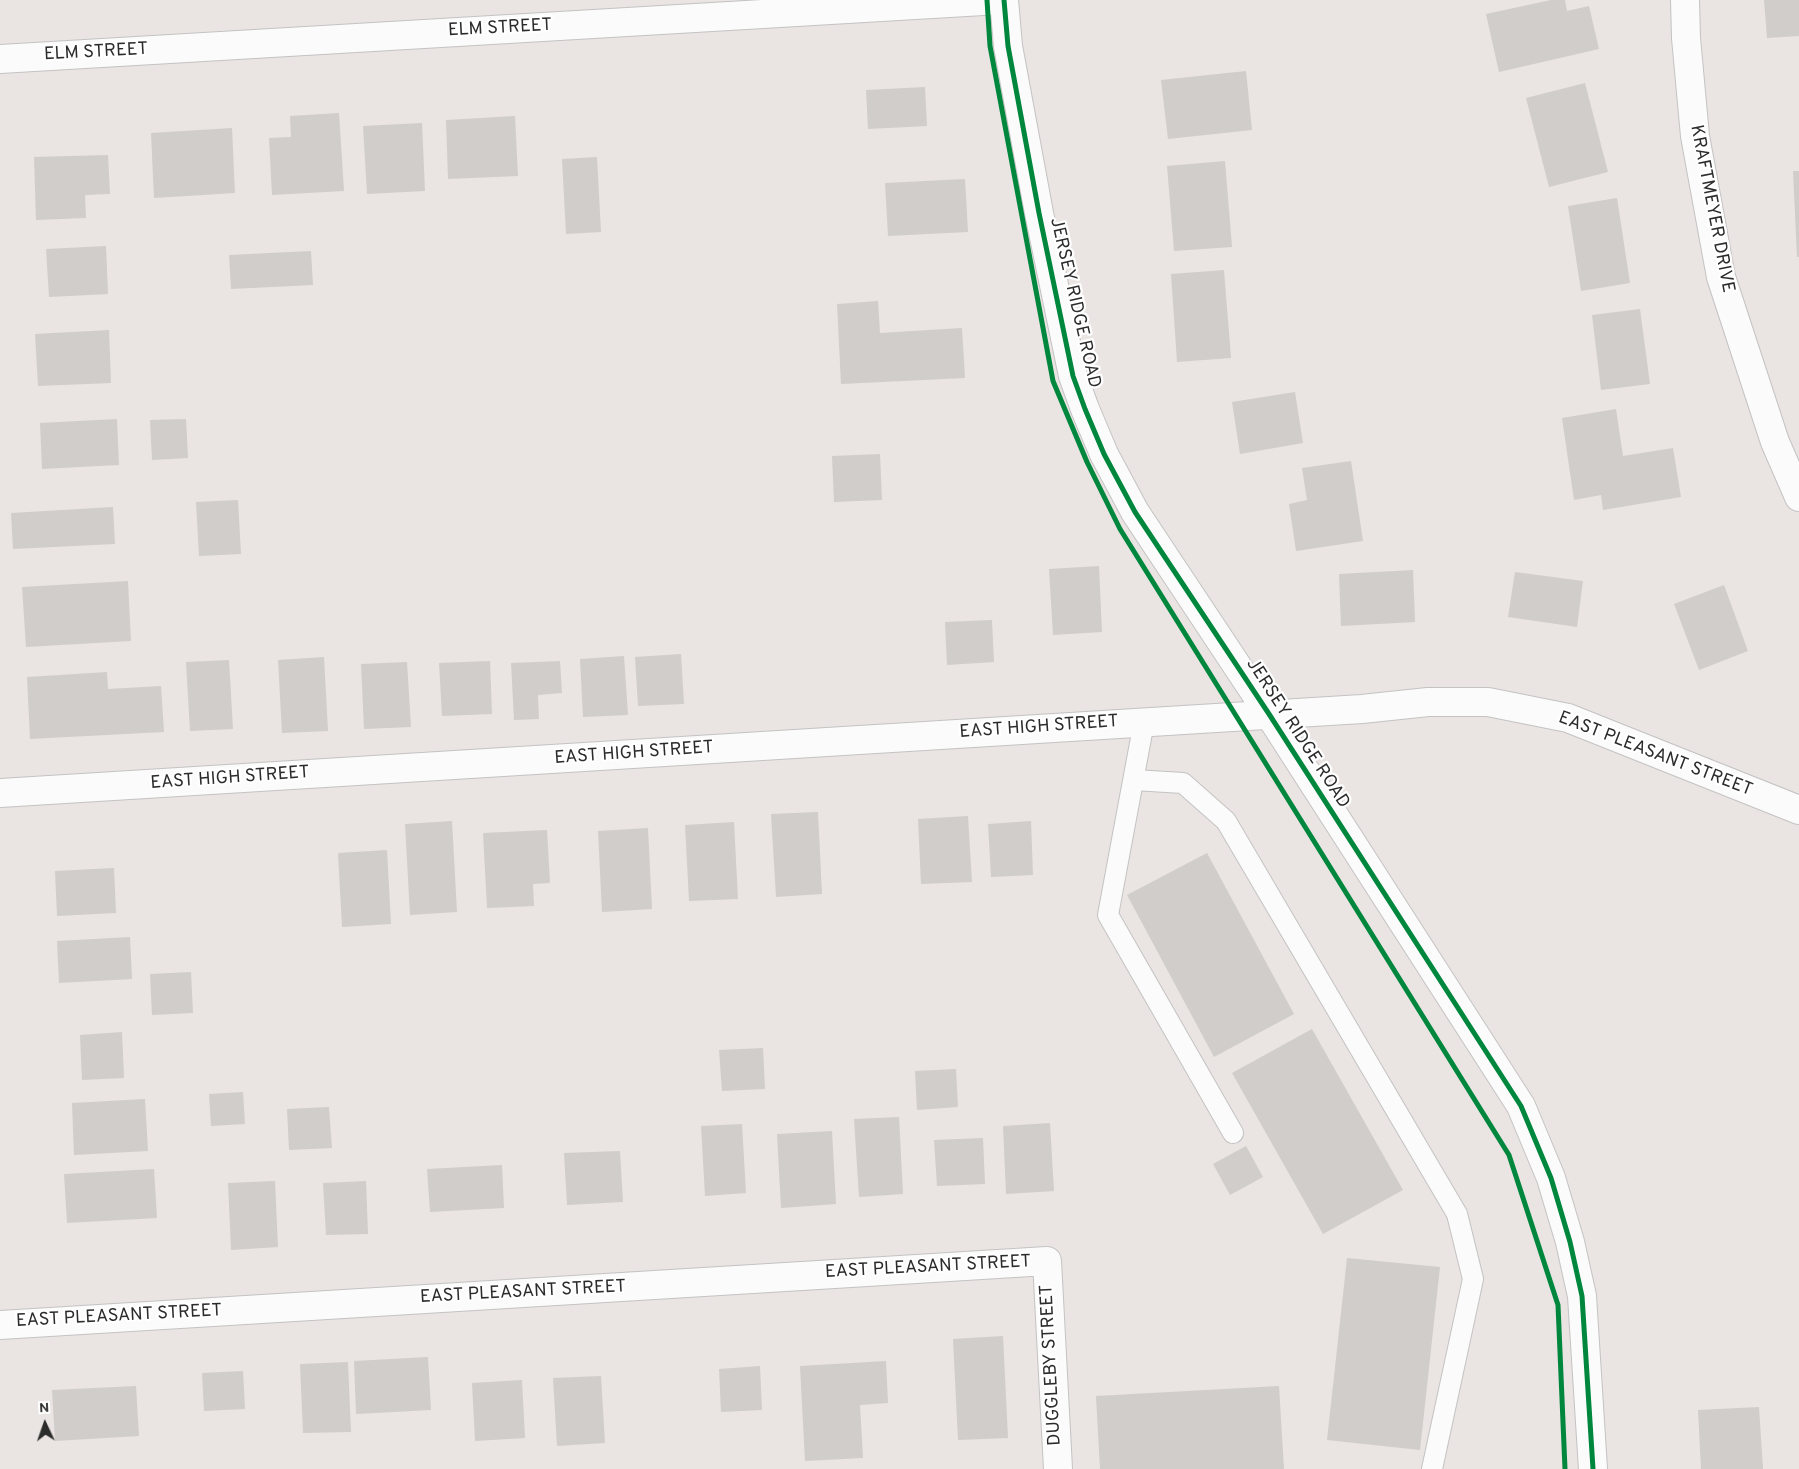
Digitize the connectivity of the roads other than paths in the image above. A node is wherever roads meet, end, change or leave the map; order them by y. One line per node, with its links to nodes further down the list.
1 (1000, 0): 4 (street, ELM STREET)
2 (1004, 0): 6 (street, JERSEY RIDGE ROAD)
3 (1685, 0): 5 (street, KRAFTMEYER DRIVE)
4 (0, 59)
5 (1799, 497)
6 (1269, 714): 7 (street, EAST HIGH STREET); 10 (street, EAST PLEASANT STREET); 16 (street, JERSEY RIDGE ROAD)
7 (1144, 722): 8 (lane); 9 (street, EAST HIGH STREET)
8 (1134, 780): 11 (lane); 15 (lane)
9 (0, 793)
10 (1799, 810)
11 (1233, 1133)
12 (1047, 1261): 13 (street, EAST PLEASANT STREET); 14 (street, DUGGLEBY STREET)
13 (0, 1325)
14 (1058, 1469)
15 (1432, 1469)
16 (1593, 1469)

